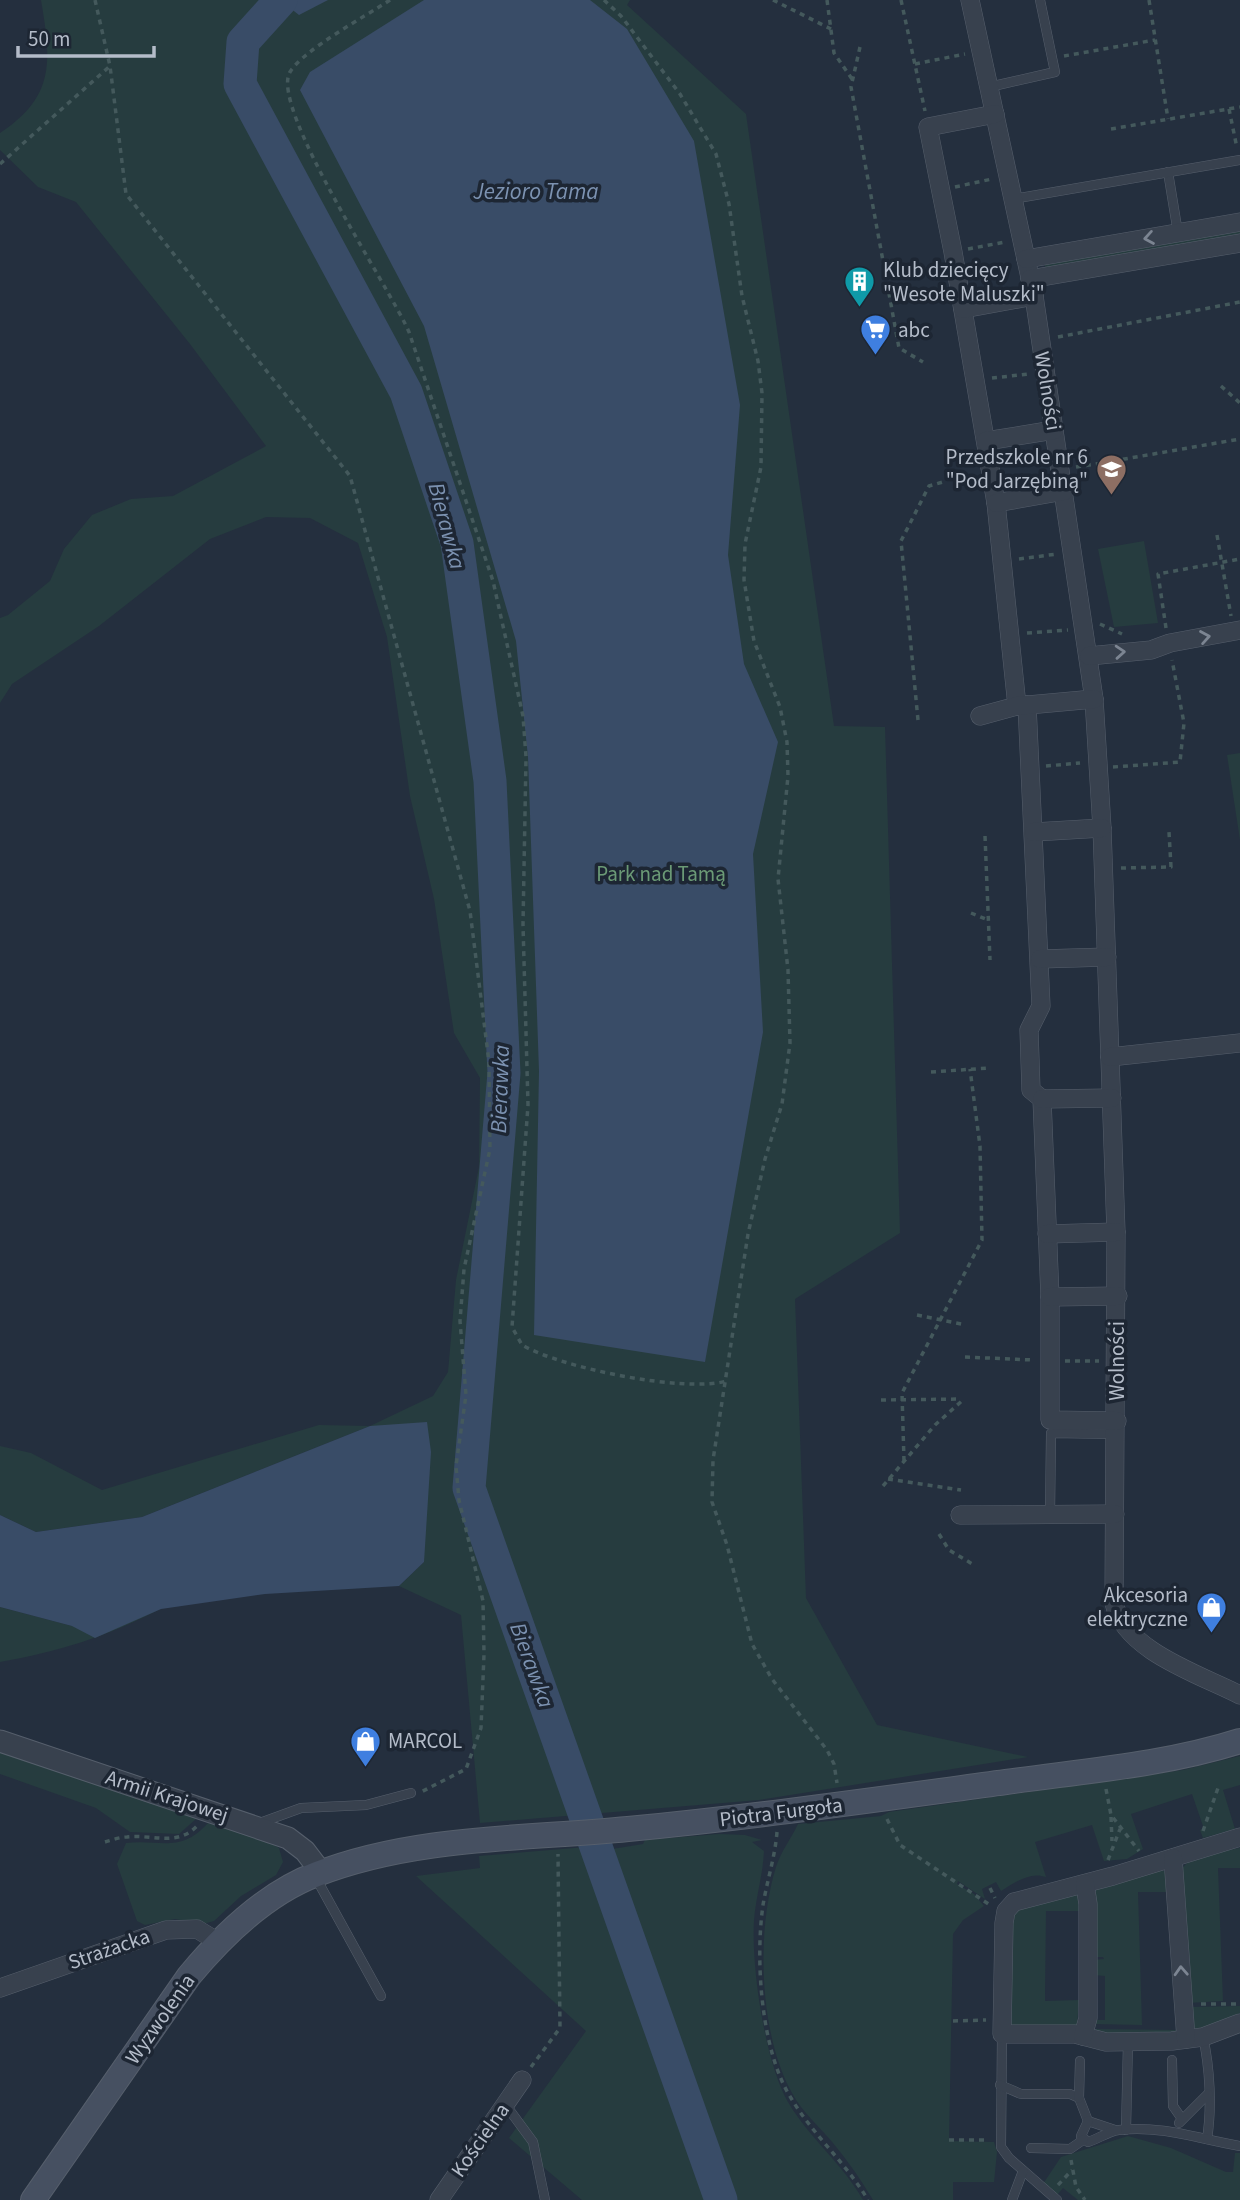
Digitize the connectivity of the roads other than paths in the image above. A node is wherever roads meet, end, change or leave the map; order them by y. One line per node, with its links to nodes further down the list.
1 (970, 0): 3 (street, Wolności)
2 (1040, 0): 3 (lane)
3 (989, 87): 4 (street, Wolności)
4 (995, 114): 7 (street, Wolności); 13 (street)
5 (1240, 160): 6 (lane)
6 (1168, 172): 7 (lane); 9 (lane)
7 (1013, 199): 11 (street, Wolności)
8 (1240, 222): 9 (street)
9 (1178, 233): 11 (street, one-way to 11)
10 (1240, 243): 12 (street)
11 (1026, 259): 12 (street, Wolności)
12 (1032, 288): 13 (street); 14 (street, Wolności)
13 (963, 309): 15 (street)
14 (1054, 430): 15 (street); 16 (street, Wolności)
15 (986, 441): 17 (street)
16 (1064, 491): 17 (street); 19 (street, Wolności)
17 (996, 503): 21 (street)
18 (1236, 625): 19 (street, one-way to 18)
19 (1088, 656): 20 (street, Wolności)
20 (1094, 699): 21 (street); 23 (street, Wolności)
21 (1022, 705): 22 (street); 24 (street)
22 (980, 716)
23 (1102, 828): 24 (street); 25 (street, Wolności)
24 (1034, 832): 26 (street)
25 (1107, 957): 26 (street); 28 (street, Wolności)
26 (1040, 959): 30 (street)
27 (1240, 1043): 28 (street)
28 (1110, 1057): 29 (street, Wolności)
29 (1112, 1098): 30 (street); 31 (street, Wolności)
30 (1042, 1099): 32 (street)
31 (1116, 1231): 32 (street); 33 (street, Wolności)
32 (1047, 1234): 34 (street)
33 (1118, 1296): 34 (street); 35 (street, Wolności)
34 (1050, 1297): 35 (street)
35 (1116, 1428): 36 (street, Wolności); 38 (lane)
36 (1115, 1514): 38 (street); 39 (street, Wolności)
37 (960, 1515): 38 (street)
38 (1050, 1516)
39 (1240, 1695)
40 (0, 1741): 43 (street, Armii Krajowej)
41 (1240, 1741): 46 (main road, Piotra Furgoła)
42 (411, 1793): 43 (lane)
43 (255, 1825): 46 (street, Armii Krajowej)
44 (1240, 1837): 45 (street)
45 (1173, 1858): 47 (street); 54 (street, one-way to 45)
46 (317, 1874): 48 (main road, Wyzwolenia); 50 (lane)
47 (1085, 1884): 52 (street); 53 (street)
48 (218, 1942): 49 (street, Strażacka); 74 (main road, Wyzwolenia)
49 (0, 1988)
50 (382, 1996)
51 (1240, 2023): 54 (street)
52 (998, 2027): 53 (street); 59 (lane)
53 (1083, 2036): 55 (street)
54 (1194, 2038): 55 (street); 60 (lane)
55 (1128, 2042): 66 (lane)
56 (1172, 2060): 63 (lane)
57 (1080, 2061): 61 (lane)
58 (522, 2080): 62 (street, Kościelna)
59 (1000, 2085): 61 (lane); 72 (lane)
60 (1208, 2094): 63 (lane); 68 (lane)
61 (1079, 2098): 64 (lane)
62 (505, 2104): 75 (street, Kościelna); 76 (lane)
63 (1182, 2119): 67 (lane)
64 (1088, 2121): 65 (lane); 69 (lane)
65 (1115, 2130): 66 (lane); 69 (lane)
66 (1126, 2130): 67 (lane)
67 (1175, 2130): 68 (lane)
68 (1207, 2139): 70 (lane)
69 (1083, 2140): 71 (lane)
70 (1240, 2146)
71 (1031, 2148)
72 (1023, 2171): 73 (lane); 77 (lane)
73 (1053, 2196)
74 (33, 2200)
75 (439, 2200)
76 (545, 2200)
77 (1012, 2200)

